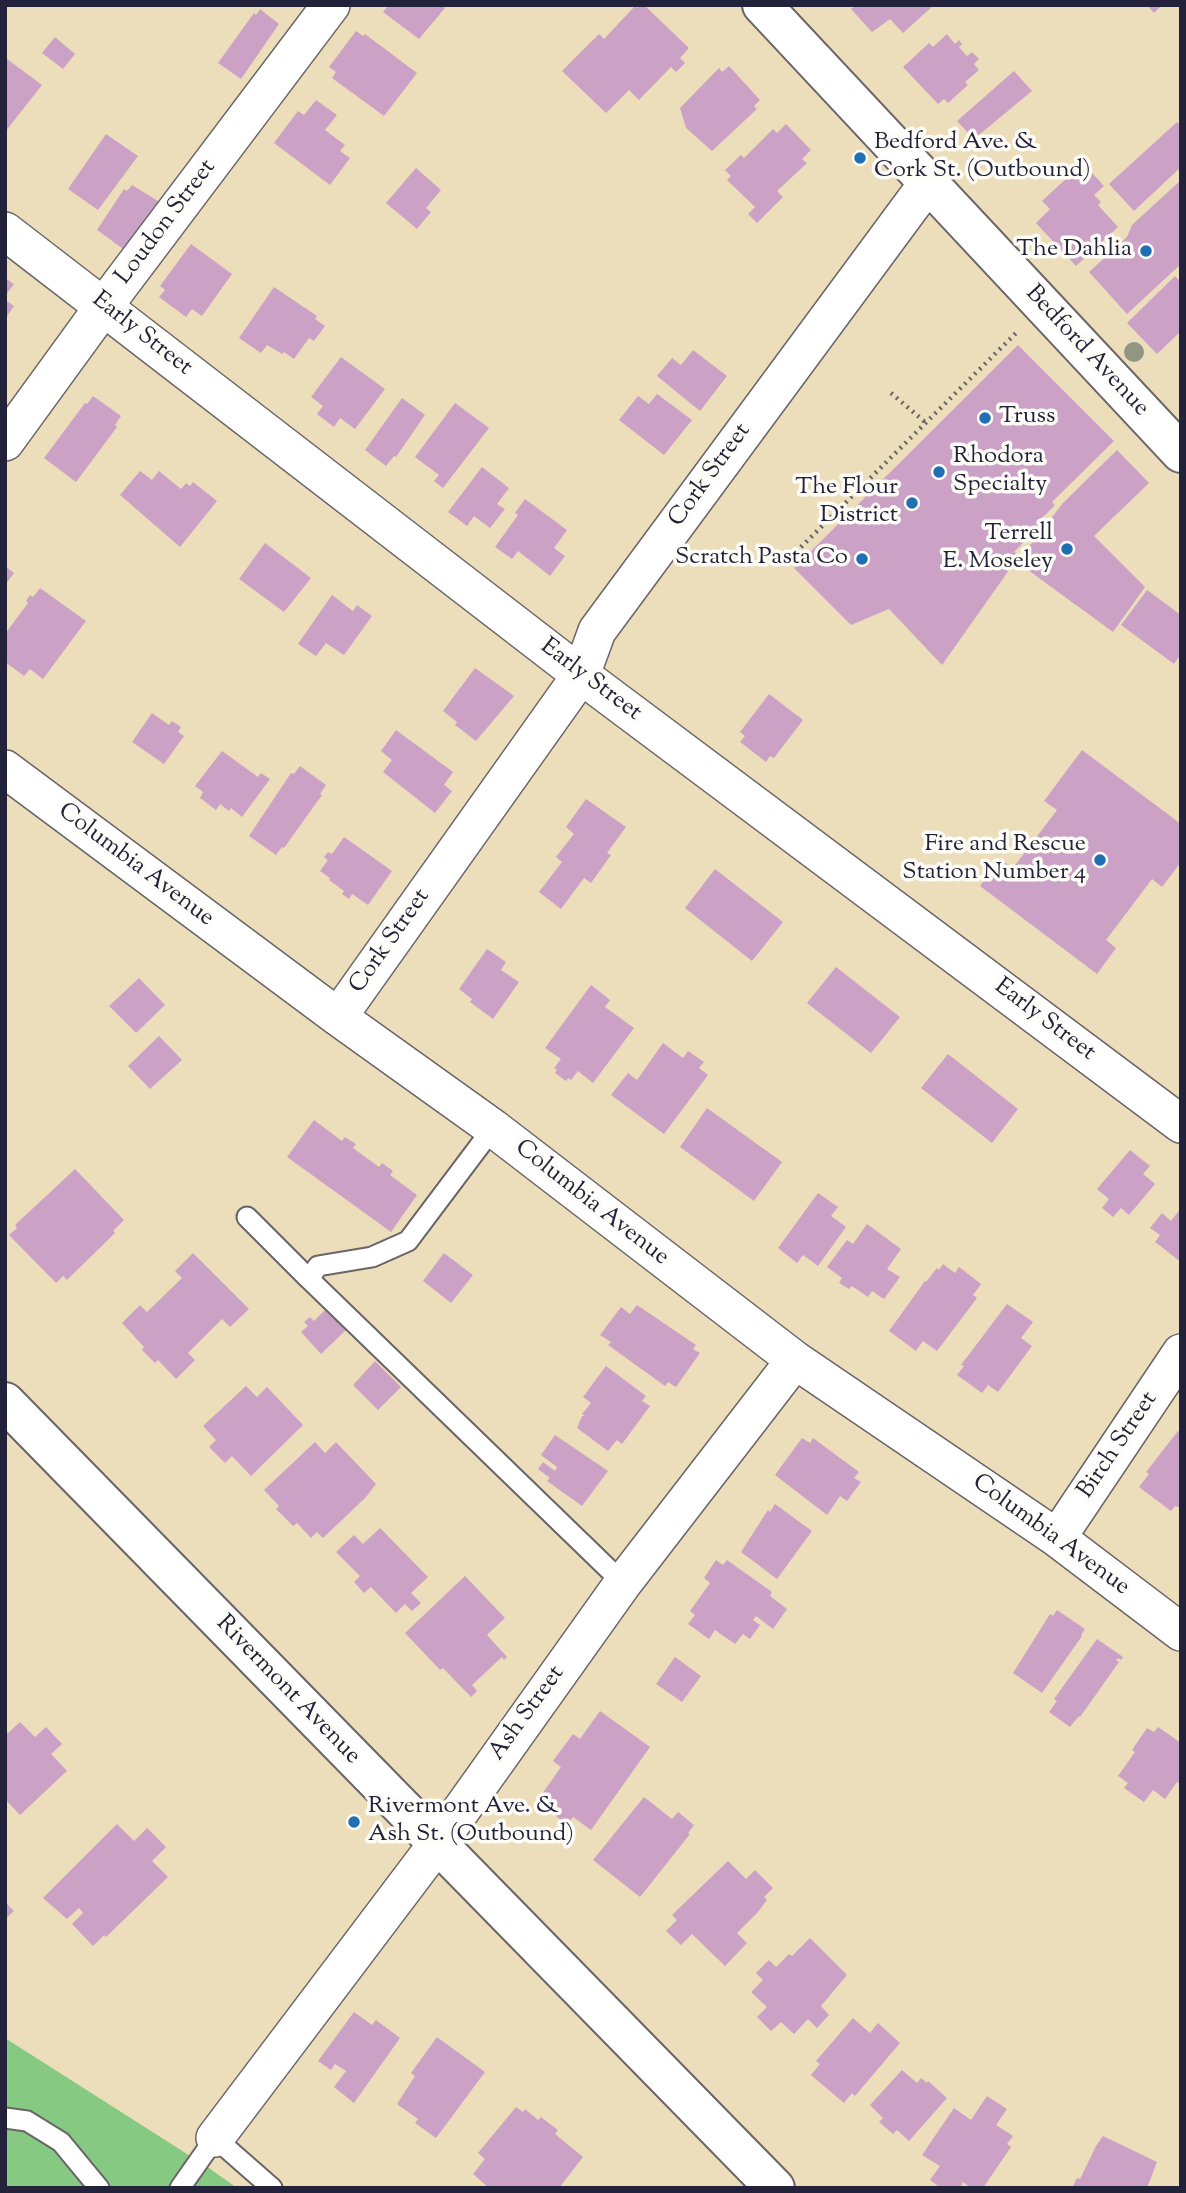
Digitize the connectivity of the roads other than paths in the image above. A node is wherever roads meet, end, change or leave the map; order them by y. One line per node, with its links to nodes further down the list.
1 (762, 5): 3 (main road, Bedford Avenue)
2 (323, 8): 5 (street, Loudon Street)
3 (928, 183): 7 (main road, Bedford Avenue); 8 (street, Cork Street)
4 (5, 230): 5 (street, Early Street)
5 (104, 306): 6 (street, Loudon Street); 8 (street, Early Street)
6 (5, 442)
7 (1181, 453)
8 (581, 675): 10 (street, Cork Street); 11 (street, Early Street)
9 (5, 769): 10 (street, Columbia Avenue)
10 (338, 1017): 12 (street, Columbia Avenue)
11 (1181, 1124)
12 (493, 1128): 14 (lane); 16 (street, Columbia Avenue)
13 (247, 1217): 14 (lane)
14 (309, 1279): 19 (lane)
15 (1181, 1353): 18 (street, Birch Street)
16 (795, 1360): 18 (street, Columbia Avenue); 19 (street, Ash Street)
17 (5, 1402): 21 (main road, Rivermont Avenue)
18 (1057, 1538): 20 (street, Columbia Avenue)
19 (623, 1583): 21 (street, Ash Street)
20 (1181, 1632)
21 (437, 1844): 23 (street, Ash Street); 27 (main road, Rivermont Avenue)
22 (5, 2118): 24 (lane)
23 (215, 2138): 25 (lane); 26 (lane)
24 (99, 2188)
25 (180, 2188)
26 (272, 2188)
27 (775, 2188)

